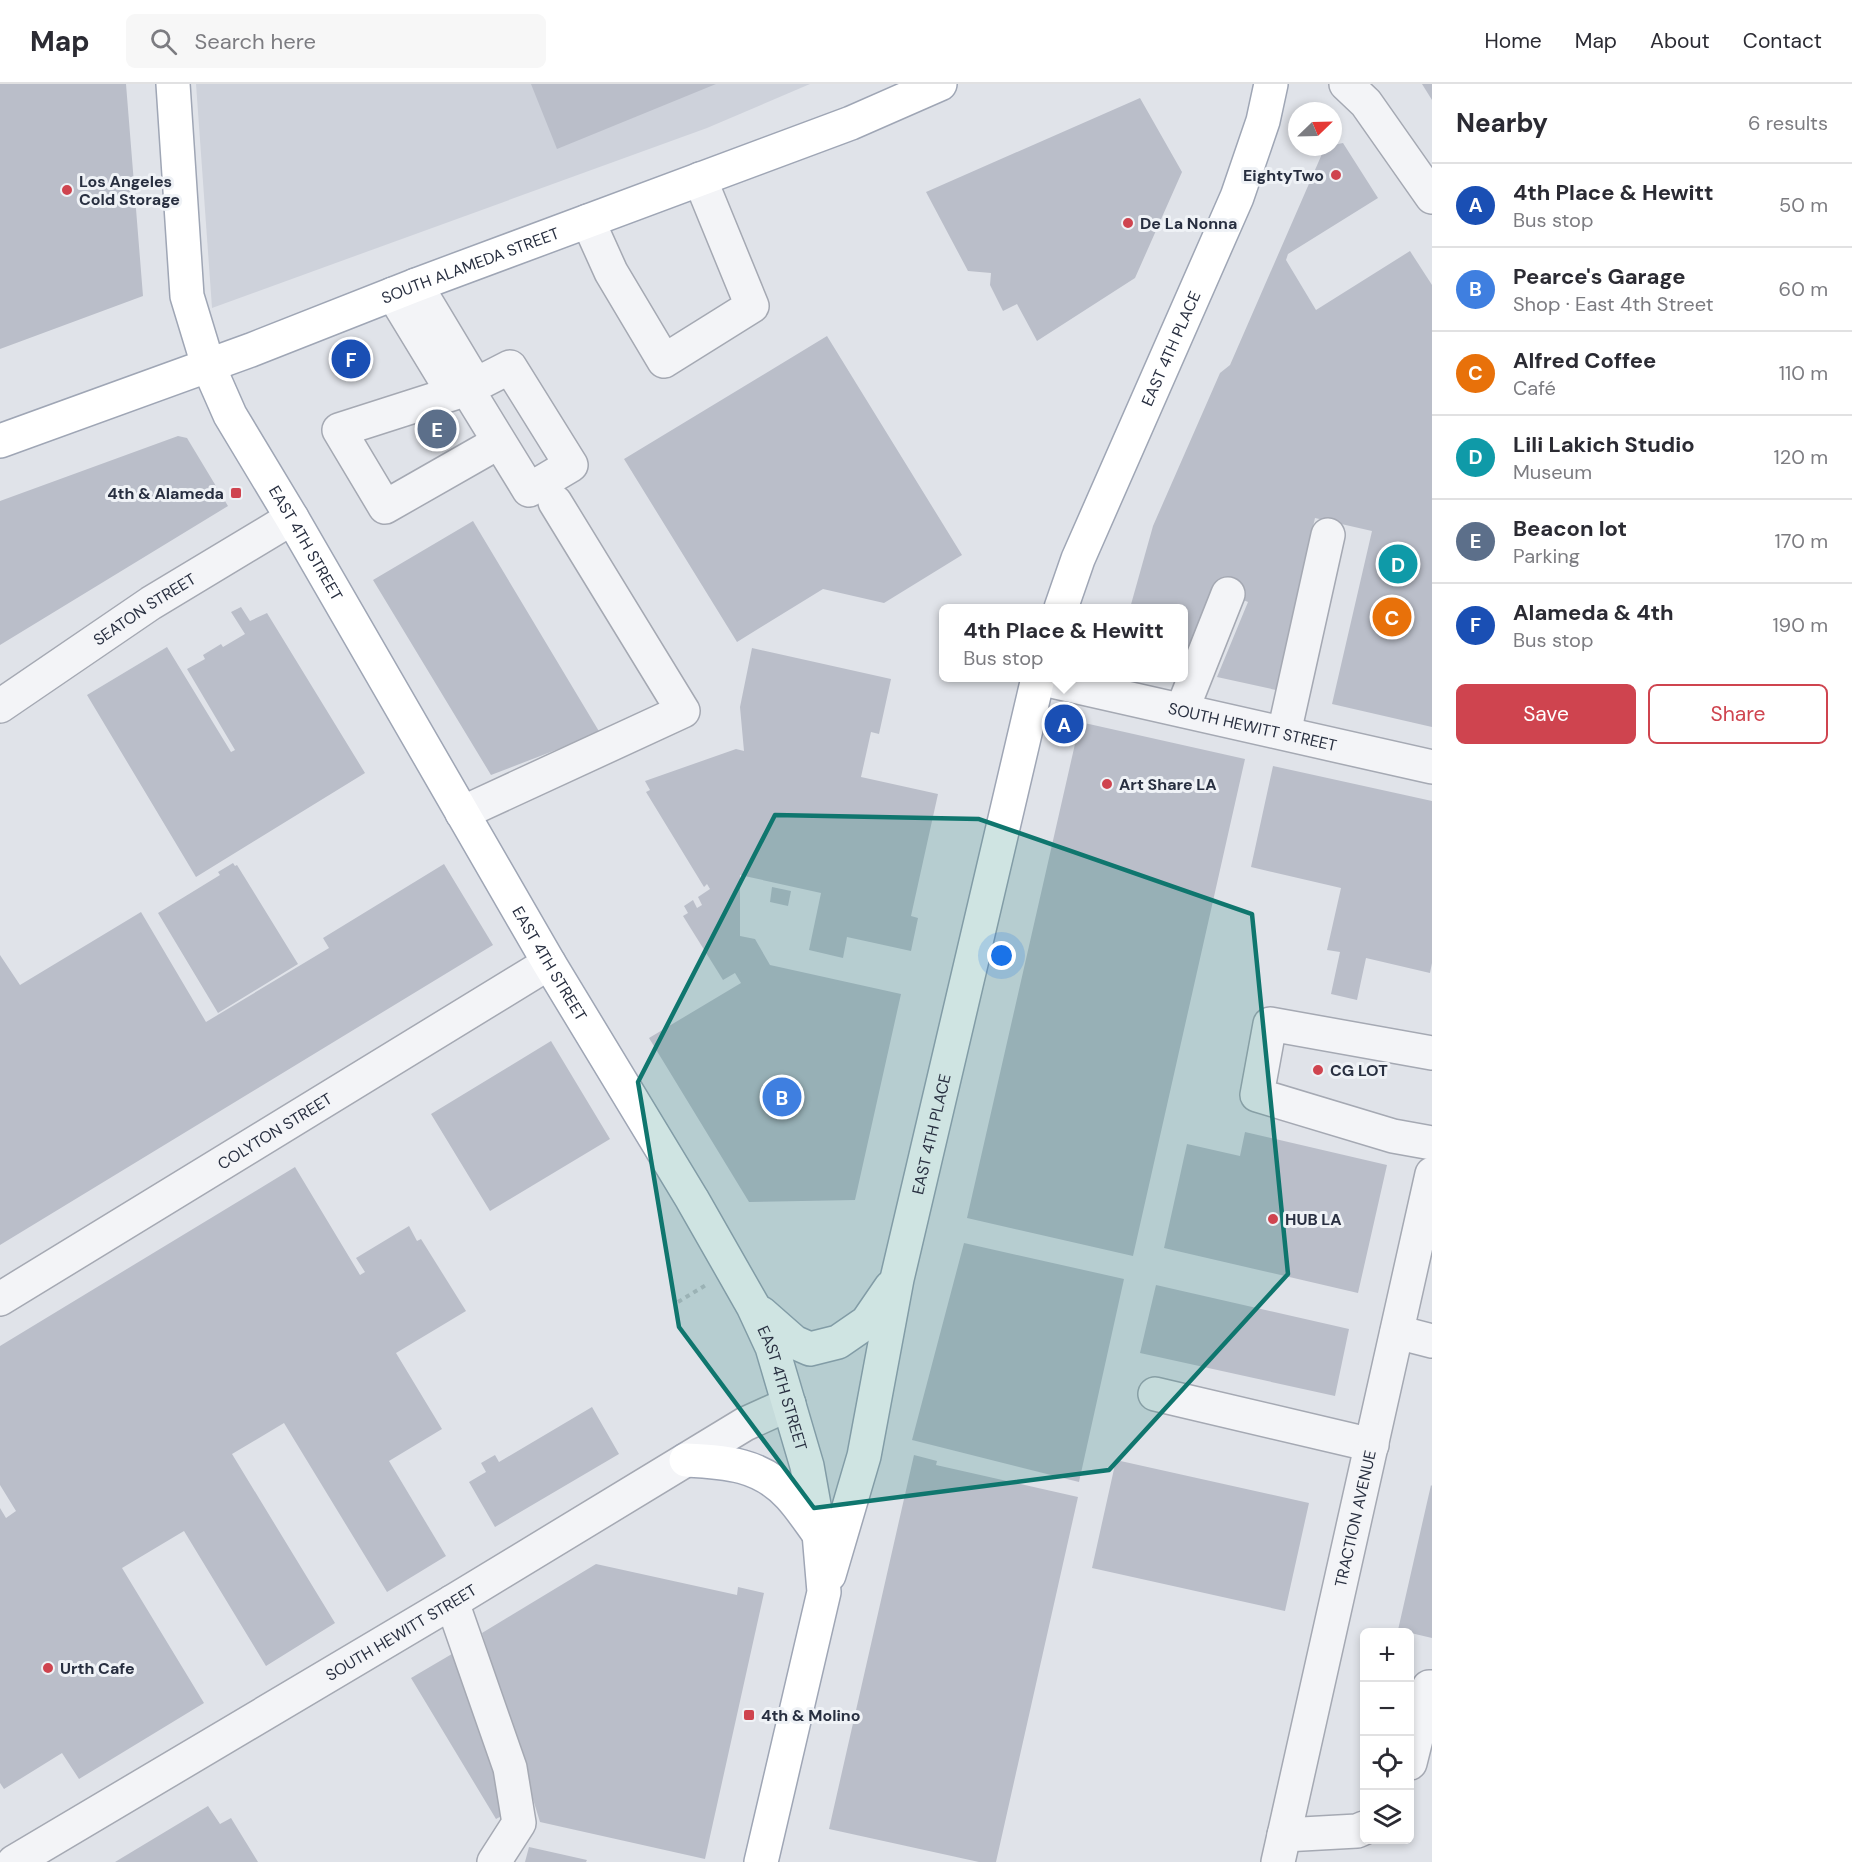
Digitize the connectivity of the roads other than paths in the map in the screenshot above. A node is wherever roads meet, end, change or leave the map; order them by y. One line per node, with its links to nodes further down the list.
1 (173, 84): 9 (main road, EAST 4TH STREET)
2 (940, 84): 5 (main road, SOUTH ALAMEDA STREET)
3 (1271, 84): 17 (main road, EAST 4TH PLACE)
4 (1346, 84): 6 (street)
5 (700, 179): 7 (main road, SOUTH ALAMEDA STREET); 7 (street)
6 (1432, 197)
7 (588, 221): 8 (main road, SOUTH ALAMEDA STREET)
8 (405, 290): 9 (main road, SOUTH ALAMEDA STREET); 10 (street)
9 (208, 365): 11 (main road, SOUTH ALAMEDA STREET); 14 (main road, EAST 4TH STREET)
10 (467, 389): 12 (street); 12 (street); 12 (street)
11 (0, 441)
12 (499, 442)
13 (555, 502): 24 (street)
14 (292, 518): 20 (street, SEATON STREET); 24 (main road, EAST 4TH STREET)
15 (1328, 535): 22 (street)
16 (1228, 594): 21 (street)
17 (1063, 604)
18 (1037, 682): 29 (main road, EAST 4TH PLACE)
19 (1056, 682): 21 (street, SOUTH HEWITT STREET)
20 (0, 706)
21 (1182, 710): 22 (street, SOUTH HEWITT STREET)
22 (1284, 734): 23 (street, SOUTH HEWITT STREET)
23 (1432, 767)
24 (462, 813): 25 (main road, EAST 4TH STREET)
25 (549, 963): 30 (street, COLYTON STREET); 31 (main road, EAST 4TH STREET)
26 (1432, 1053): 27 (street)
27 (1432, 1143)
28 (1432, 1174): 32 (street, TRACTION AVENUE)
29 (897, 1278): 31 (main road); 39 (main road, EAST 4TH PLACE)
30 (0, 1299)
31 (753, 1306): 35 (main road, EAST 4TH STREET)
32 (1398, 1332): 33 (street); 36 (street, TRACTION AVENUE)
33 (1432, 1341)
34 (1155, 1394): 36 (street)
35 (789, 1404): 37 (street, SOUTH HEWITT STREET); 38 (main road, EAST 4TH STREET)
36 (1372, 1445): 44 (street, TRACTION AVENUE)
37 (686, 1460): 38 (main road); 40 (street, SOUTH HEWITT STREET)
38 (819, 1533): 39 (main road, EAST 4TH STREET)
39 (824, 1592): 47 (main road, EAST 4TH STREET)
40 (452, 1602): 45 (street, SOUTH HEWITT STREET); 46 (street)
41 (1432, 1687): 42 (street)
42 (1414, 1747)
43 (1360, 1830): 44 (street)
44 (1281, 1849)
45 (14, 1862)
46 (494, 1862)
47 (761, 1862)

